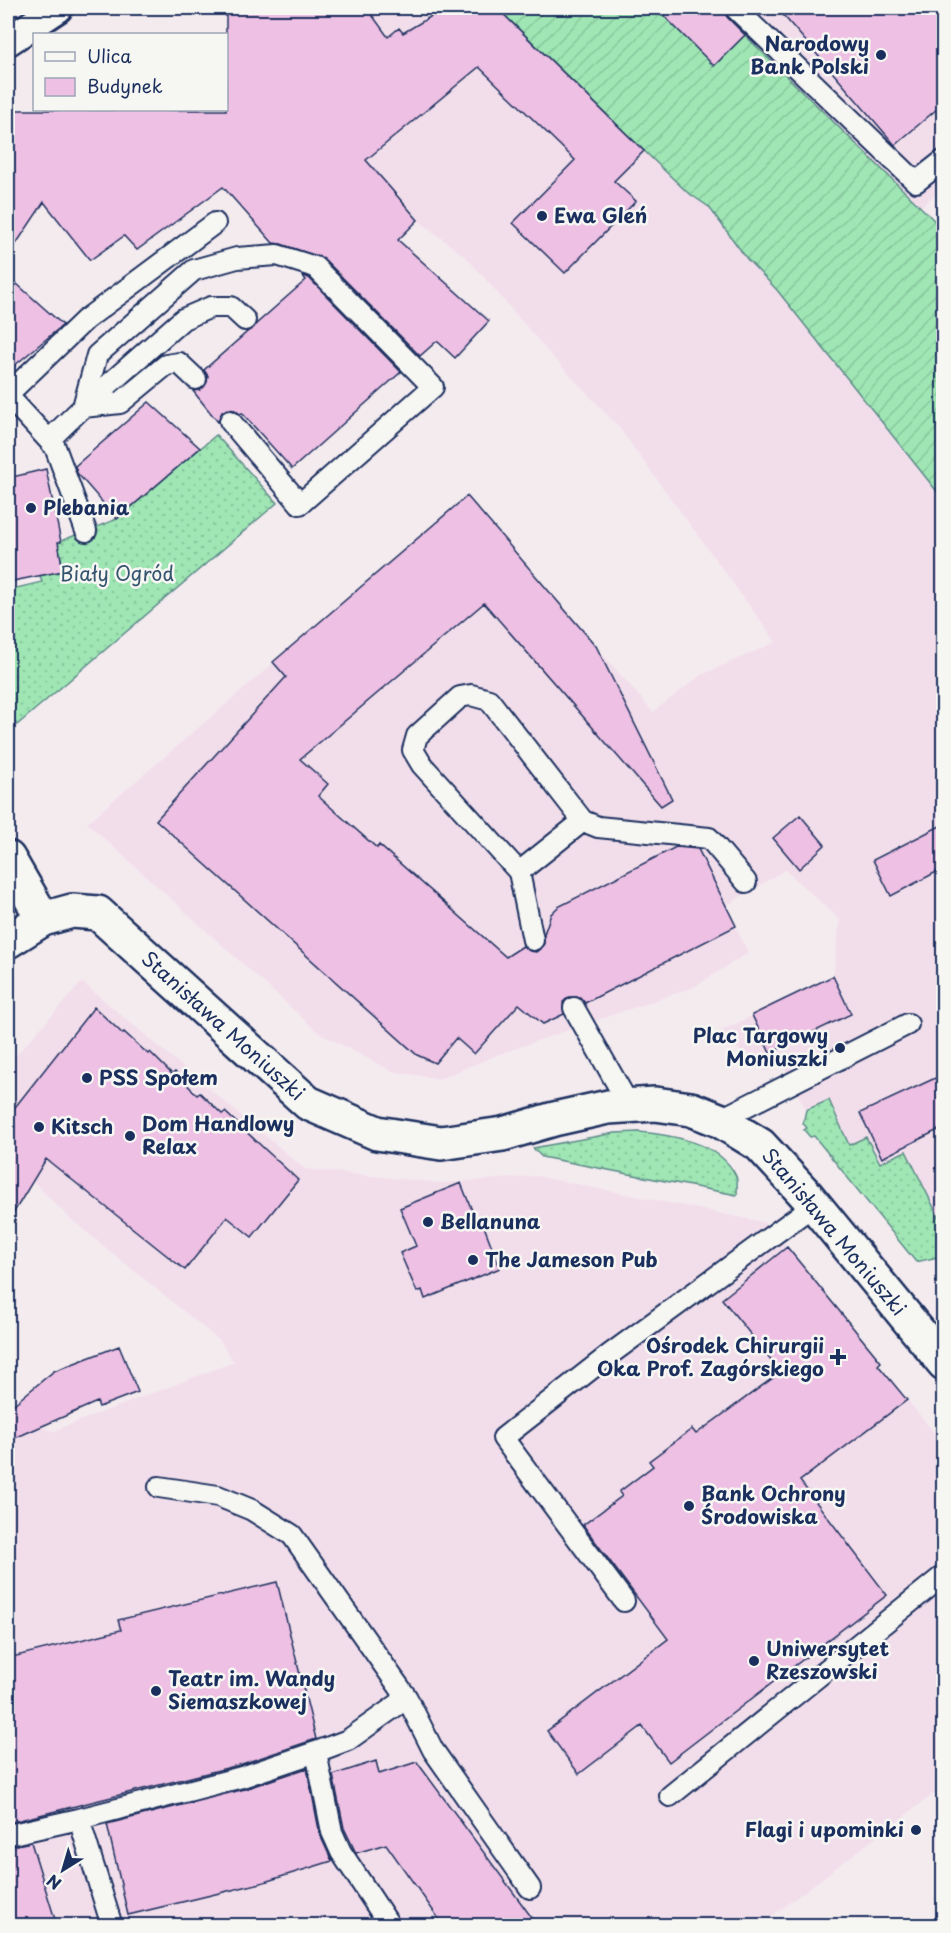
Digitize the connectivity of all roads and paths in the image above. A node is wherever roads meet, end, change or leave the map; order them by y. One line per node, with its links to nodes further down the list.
1 (58, 8): 3 (street)
2 (735, 8): 4 (lane)
3 (8, 41)
4 (944, 160)
5 (215, 223): 8 (lane)
6 (245, 320): 9 (lane)
7 (196, 379): 9 (lane)
8 (8, 395): 11 (lane)
9 (83, 407): 10 (lane); 11 (lane)
10 (230, 421)
11 (49, 440): 12 (lane)
12 (86, 531)
13 (584, 821): 15 (lane); 15 (lane); 16 (lane)
14 (8, 858): 17 (street)
15 (519, 872): 18 (lane)
16 (746, 882)
17 (43, 918): 19 (street); 22 (street, Stanisława Moniuszki)
18 (533, 940)
19 (8, 942)
20 (574, 1008): 22 (lane)
21 (908, 1024): 23 (lane)
22 (629, 1105): 23 (street, Stanisława Moniuszki)
23 (719, 1120): 24 (street, Stanisława Moniuszki)
24 (814, 1205): 25 (street, Stanisława Moniuszki); 28 (lane)
25 (944, 1363)
26 (159, 1487): 29 (lane)
27 (944, 1575): 31 (lane)
28 (624, 1601)
29 (407, 1698): 30 (lane); 34 (lane)
30 (316, 1752): 32 (lane); 36 (lane)
31 (670, 1796)
32 (79, 1819): 33 (lane); 35 (lane)
33 (8, 1835)
34 (530, 1888)
35 (112, 1926)
36 (390, 1926)

